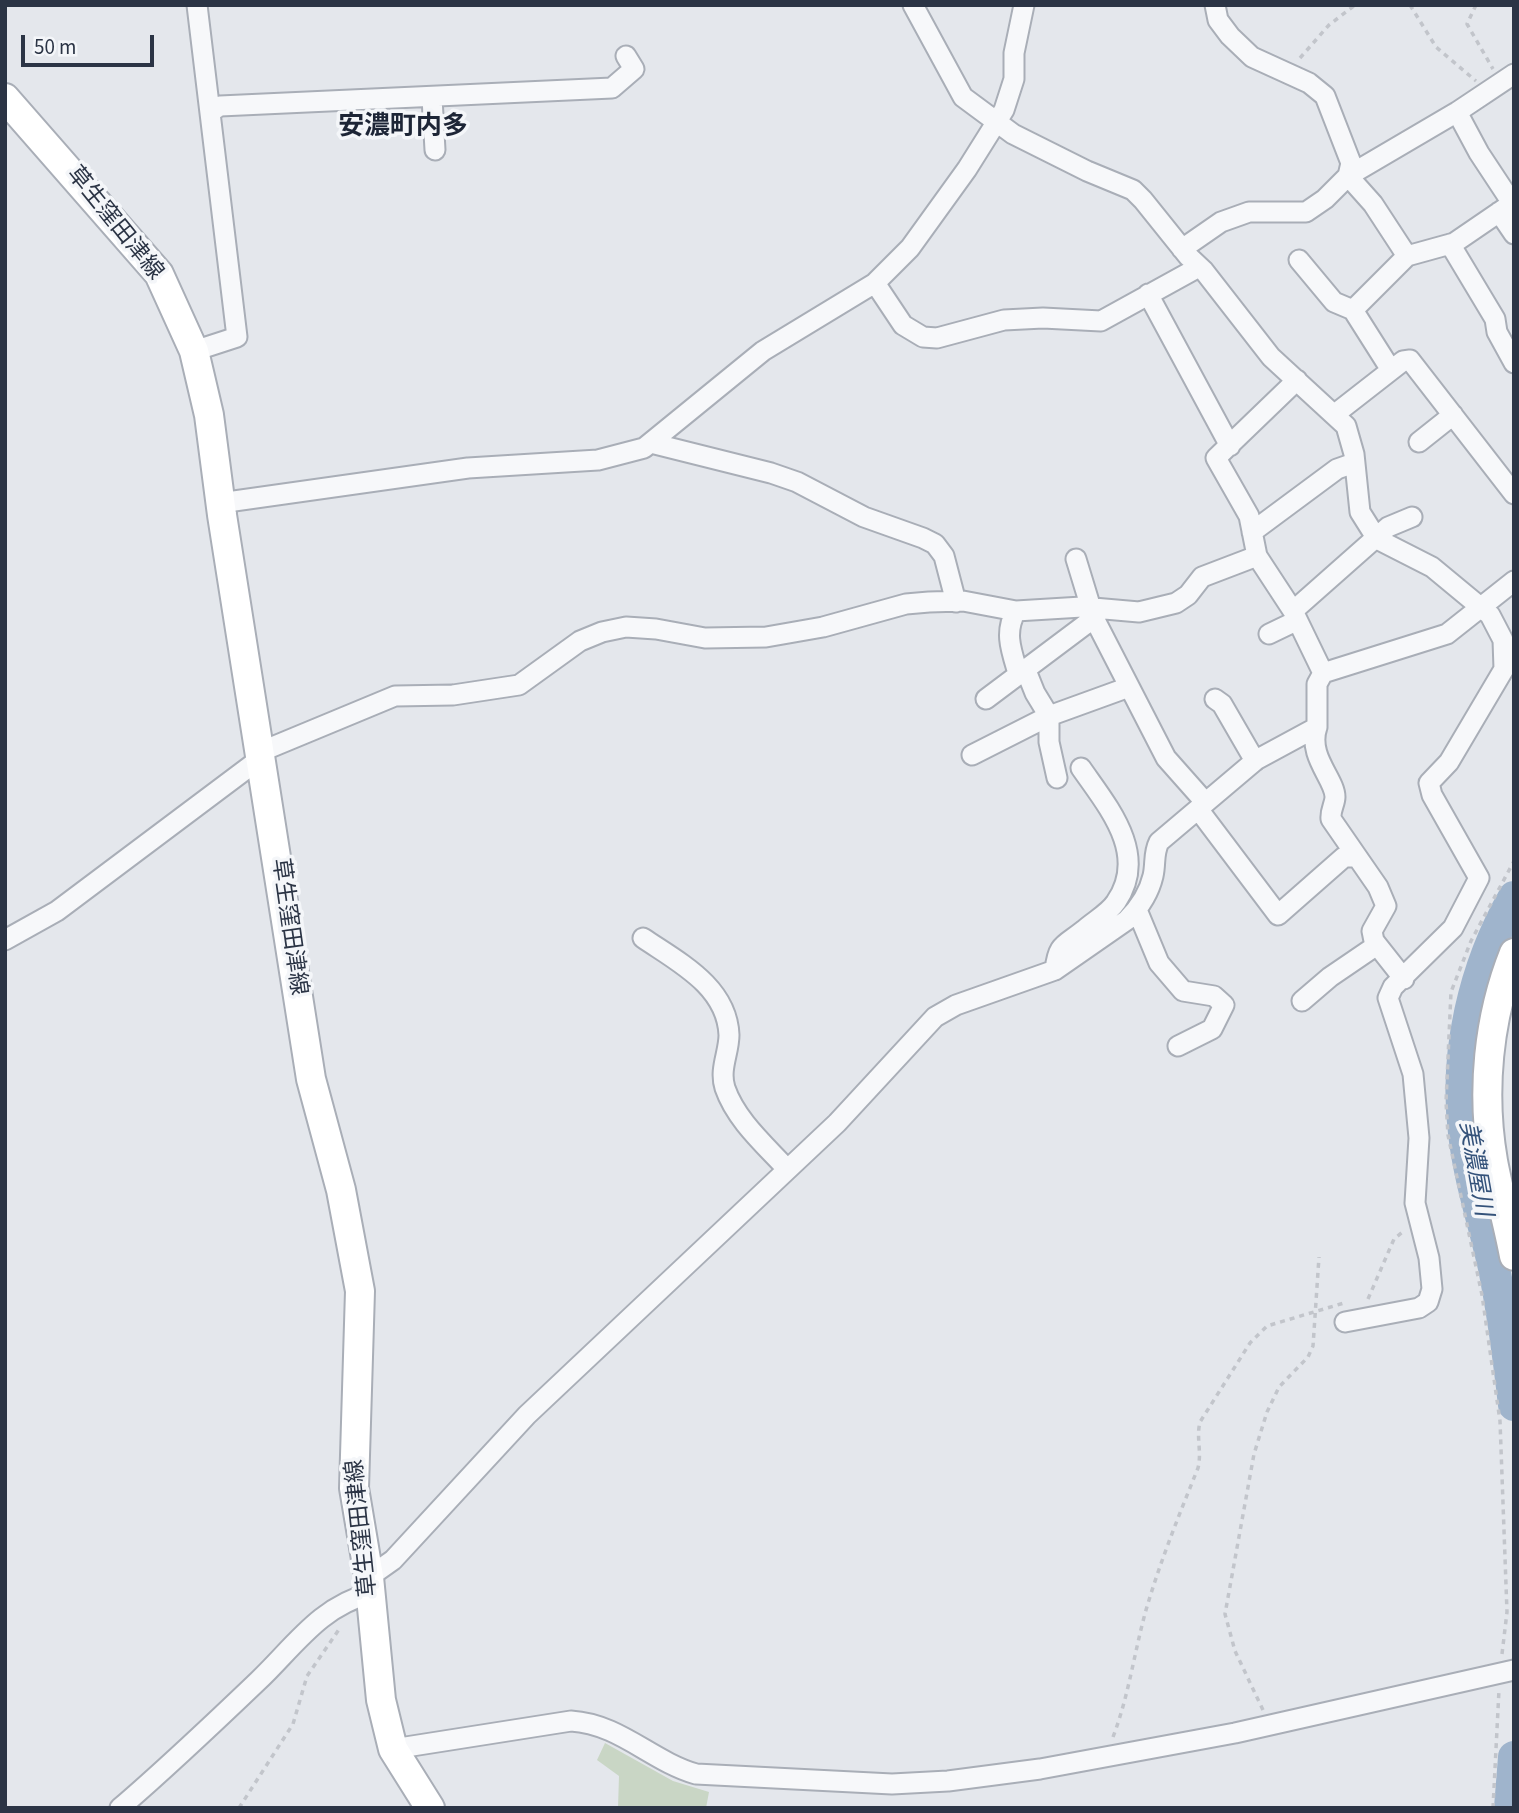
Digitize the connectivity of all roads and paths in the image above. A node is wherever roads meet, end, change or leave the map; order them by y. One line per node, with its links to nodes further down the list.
1 (197, 5): 13 (street)
2 (913, 5): 15 (street)
3 (1024, 5): 15 (street)
4 (1215, 5): 9 (street)
5 (1355, 5): 9 (path)
6 (1410, 5): 10 (path)
7 (1476, 5): 10 (path)
8 (626, 56): 12 (street)
9 (1290, 75): 17 (street)
10 (1500, 84): 14 (street)
11 (5, 97): 28 (main road, 草生窪田津線)
12 (432, 98): 13 (street); 16 (street)
13 (210, 112): 28 (street)
14 (1457, 112): 17 (street); 18 (street)
15 (996, 123): 21 (street); 25 (street)
16 (436, 150)
17 (1348, 176): 21 (street); 22 (street)
18 (1508, 206): 19 (street); 20 (street)
19 (1514, 234)
20 (1450, 244): 22 (street); 29 (street)
21 (1182, 249): 24 (street)
22 (1407, 257): 27 (street)
23 (1299, 260): 27 (street)
24 (1199, 267): 26 (street); 31 (street)
25 (875, 283): 26 (street); 35 (street)
26 (1148, 294): 36 (street)
27 (1353, 310): 30 (street)
28 (194, 351): 39 (main road, 草生窪田津線)
29 (1514, 363)
30 (1391, 370): 32 (street); 33 (street)
31 (1297, 380): 32 (street); 36 (street)
32 (1335, 414): 37 (street)
33 (1453, 415): 34 (street); 38 (street)
34 (1419, 442)
35 (651, 443): 39 (street); 46 (street)
36 (1230, 446): 41 (street)
37 (1354, 463): 41 (street); 42 (street)
38 (1512, 486)
39 (220, 503): 59 (main road, 草生窪田津線)
40 (1412, 517): 42 (street)
41 (1252, 532): 43 (street)
42 (1377, 539): 47 (street); 50 (street)
43 (1257, 556): 49 (street); 50 (street)
44 (1076, 559): 49 (street)
45 (1514, 581): 47 (street)
46 (956, 602): 48 (street); 59 (street)
47 (1482, 607): 53 (street); 73 (street)
48 (1016, 611): 49 (street); 52 (street)
49 (1093, 614): 52 (street); 54 (street)
50 (1295, 616): 51 (street); 53 (street)
51 (1269, 634)
52 (1021, 670): 55 (street); 57 (street)
53 (1323, 673): 58 (street)
54 (1129, 687): 57 (street); 64 (street)
55 (986, 699)
56 (1215, 699): 61 (street)
57 (1049, 716): 60 (street); 63 (street)
58 (1317, 727): 61 (street); 65 (street)
59 (261, 755): 69 (street); 84 (main road, 草生窪田津線)
60 (972, 755)
61 (1255, 761): 64 (street)
62 (1081, 768): 72 (street)
63 (1058, 778)
64 (1202, 806): 65 (street); 67 (street)
65 (1357, 857): 70 (street)
66 (1514, 861): 86 (path)
67 (1137, 910): 72 (street); 75 (street)
68 (643, 938): 76 (street)
69 (5, 940)
70 (1377, 945): 73 (street); 74 (street)
71 (1514, 953): 78 (main road)
72 (1055, 970): 76 (street)
73 (1404, 979): 77 (street)
74 (1302, 1001)
75 (1178, 1046)
76 (787, 1169): 84 (street)
77 (1421, 1219): 81 (path); 83 (street)
78 (1514, 1256)
79 (1319, 1257): 82 (path)
80 (1347, 1302): 82 (path)
81 (1358, 1302)
82 (1316, 1310): 87 (path); 89 (path)
83 (1345, 1322)
84 (370, 1585): 88 (main road, 草生窪田津線); 90 (street)
85 (341, 1627): 91 (path)
86 (1507, 1671): 87 (street); 93 (path)
87 (1270, 1725): 89 (street)
88 (393, 1749): 89 (street); 92 (main road, 草生窪田津線)
89 (1107, 1755)
90 (120, 1808)
91 (239, 1808)
92 (430, 1808)
93 (1493, 1808)

